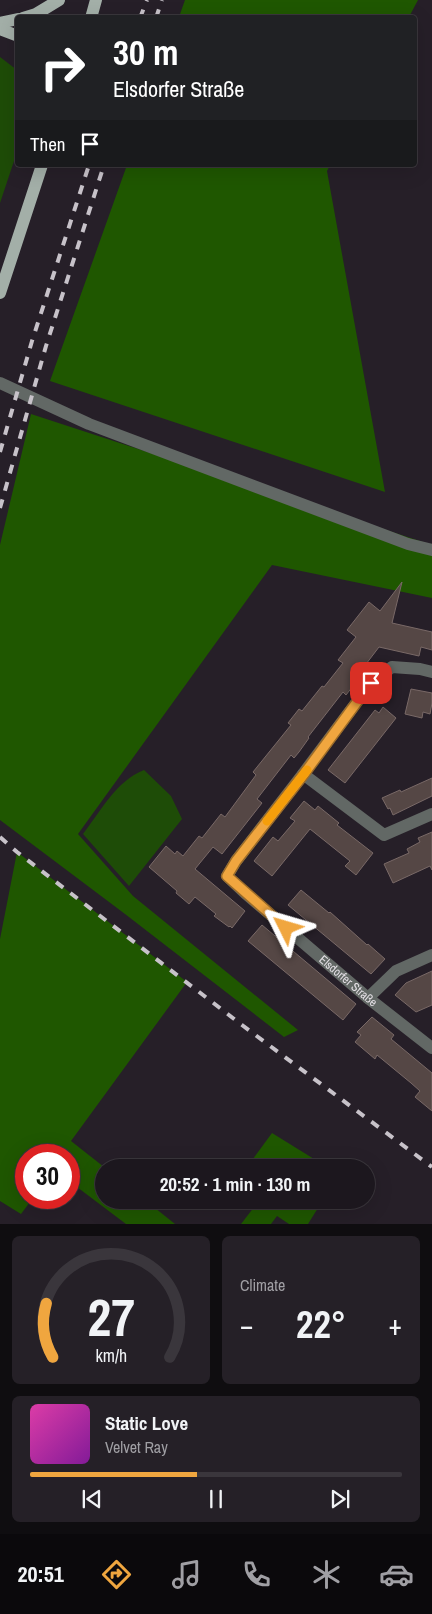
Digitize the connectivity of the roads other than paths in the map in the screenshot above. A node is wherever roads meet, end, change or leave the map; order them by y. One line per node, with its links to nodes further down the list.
1 (59, 0): 3 (main road)
2 (96, 0): 4 (main road)
3 (33, 15)
4 (92, 15)
5 (15, 20): 6 (main road)
6 (0, 23)
7 (0, 29): 8 (main road)
8 (15, 35)
9 (41, 167): 10 (main road)
10 (0, 293)
11 (0, 383): 12 (street)
12 (432, 550)
13 (432, 672): 14 (street, Elsdorfer Straße)
14 (304, 774): 15 (street); 17 (street, Elsdorfer Straße)
15 (432, 814)
16 (432, 955): 17 (street)
17 (368, 998): 18 (street, Elsdorfer Straße)
18 (432, 1048)

